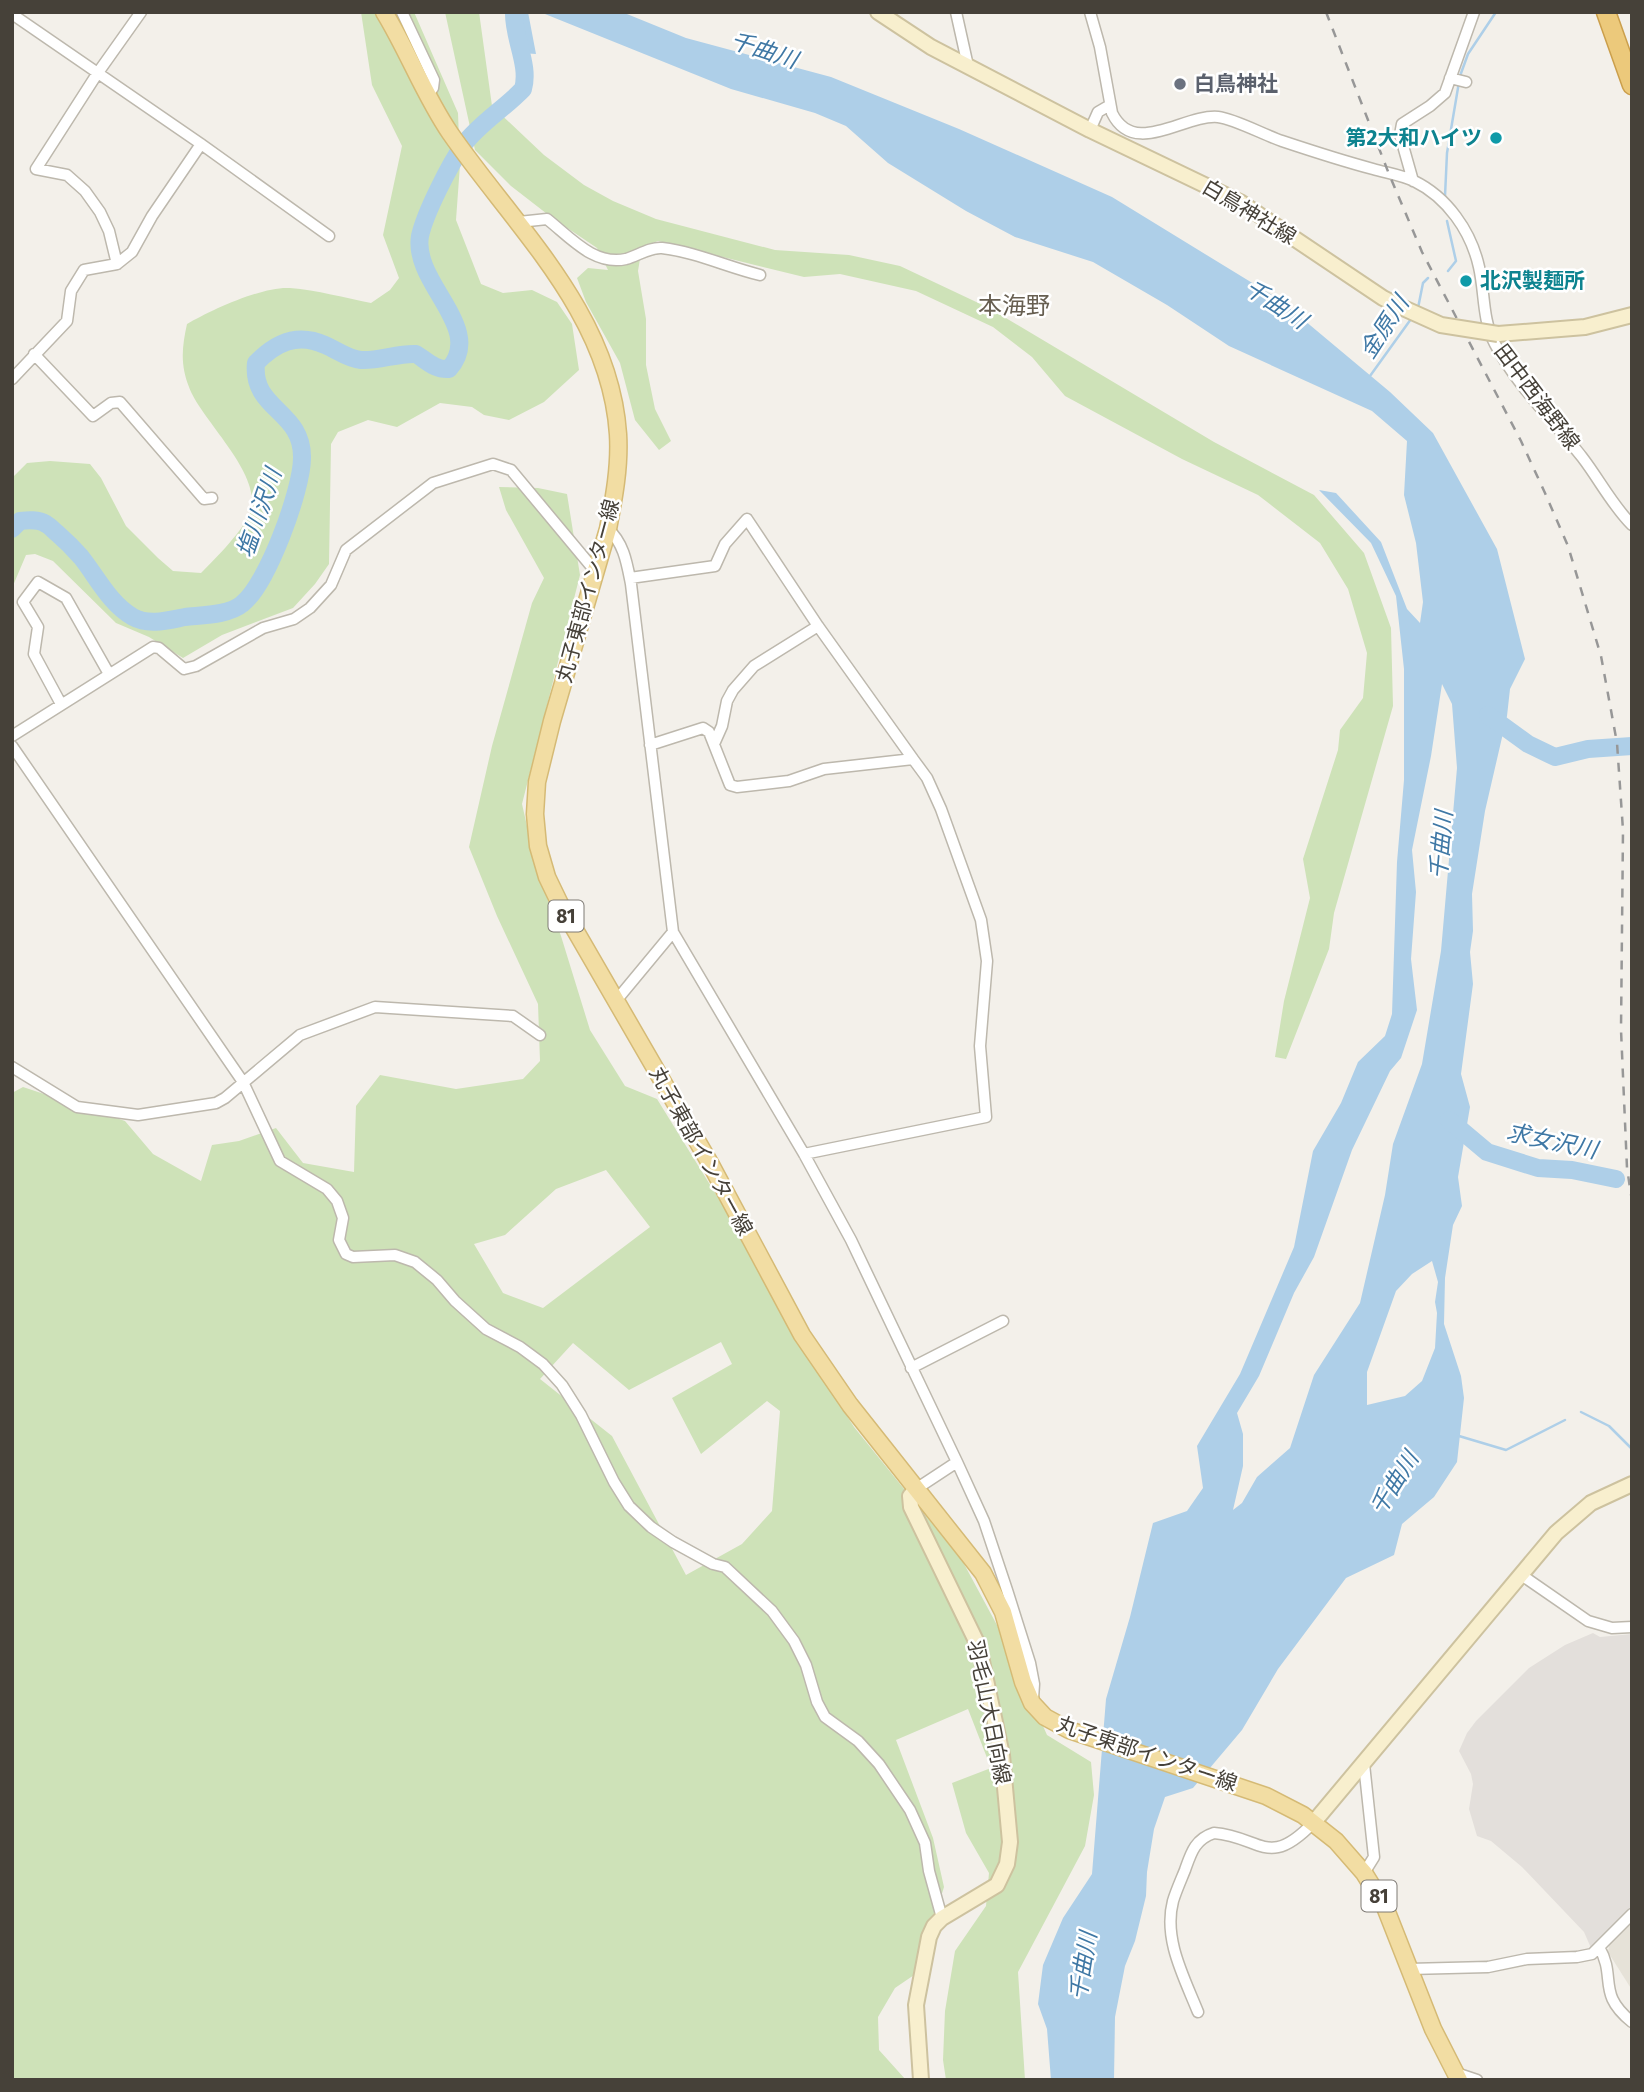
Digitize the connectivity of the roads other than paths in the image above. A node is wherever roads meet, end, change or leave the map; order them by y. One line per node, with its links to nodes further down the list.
1 (141, 12): 11 (street)
2 (384, 12): 15 (main road, 丸子東部インター線 / 81)
3 (402, 12): 15 (street)
4 (878, 12): 10 (street, 白鳥神社線)
5 (956, 12): 10 (street)
6 (1090, 12): 16 (street)
7 (1474, 12): 12 (street)
8 (1606, 12): 14 (highway)
9 (12, 14): 11 (street)
10 (968, 66): 17 (street, 白鳥神社線)
11 (97, 74): 18 (street); 22 (street)
12 (1452, 78): 13 (street); 19 (street)
13 (1466, 82)
14 (1632, 85)
15 (427, 95): 20 (main road, 丸子東部インター線 / 81)
16 (1110, 105): 17 (street); 19 (street, 田中西海野線)
17 (1090, 130): 24 (street, 白鳥神社線, bridge)
18 (201, 144): 21 (street); 22 (street)
19 (1413, 181): 28 (street, 田中西海野線)
20 (519, 222): 23 (street); 29 (main road, 丸子東部インター線 / 81)
21 (329, 236)
22 (117, 264): 25 (street)
23 (760, 275)
24 (1632, 315)
25 (34, 354): 26 (street); 27 (street)
26 (12, 379)
27 (212, 498)
28 (1632, 525)
29 (608, 529): 30 (main road, 丸子東部インター線 / 81); 31 (street)
30 (596, 572): 33 (street); 41 (main road, 丸子東部インター線 / 81)
31 (629, 578): 32 (street); 37 (street)
32 (818, 626): 36 (street); 39 (street)
33 (109, 674): 34 (street); 34 (street)
34 (61, 704): 35 (street)
35 (12, 736)
36 (714, 744): 37 (street); 39 (street)
37 (650, 745): 40 (street)
38 (12, 746): 44 (street)
39 (913, 759): 45 (street)
40 (673, 932): 41 (street); 45 (street)
41 (615, 1002): 50 (main road, 丸子東部インター線 / 81)
42 (540, 1035): 44 (street)
43 (12, 1068): 44 (street)
44 (243, 1082): 58 (street)
45 (804, 1154): 47 (street)
46 (1003, 1321): 47 (street)
47 (911, 1368): 48 (street)
48 (957, 1462): 50 (street); 53 (street)
49 (1632, 1484): 51 (street)
50 (916, 1489): 53 (main road, 丸子東部インター線 / 81); 58 (street, 羽毛山大日向線)
51 (1520, 1574): 52 (street); 54 (street)
52 (1632, 1627)
53 (1032, 1703): 55 (main road, 丸子東部インター線 / 81)
54 (1364, 1764): 55 (street); 56 (street)
55 (1314, 1822): 56 (main road, 丸子東部インター線 / 81); 61 (street)
56 (1364, 1873): 60 (main road, 丸子東部インター線 / 81)
57 (1632, 1914): 59 (street)
58 (942, 1918): 64 (street)
59 (1599, 1947): 60 (street); 62 (street)
60 (1409, 1969): 63 (main road, 丸子東部インター線 / 81)
61 (1198, 2012)
62 (1632, 2022)
63 (1457, 2076): 65 (street)
64 (921, 2080)
65 (1477, 2080)

